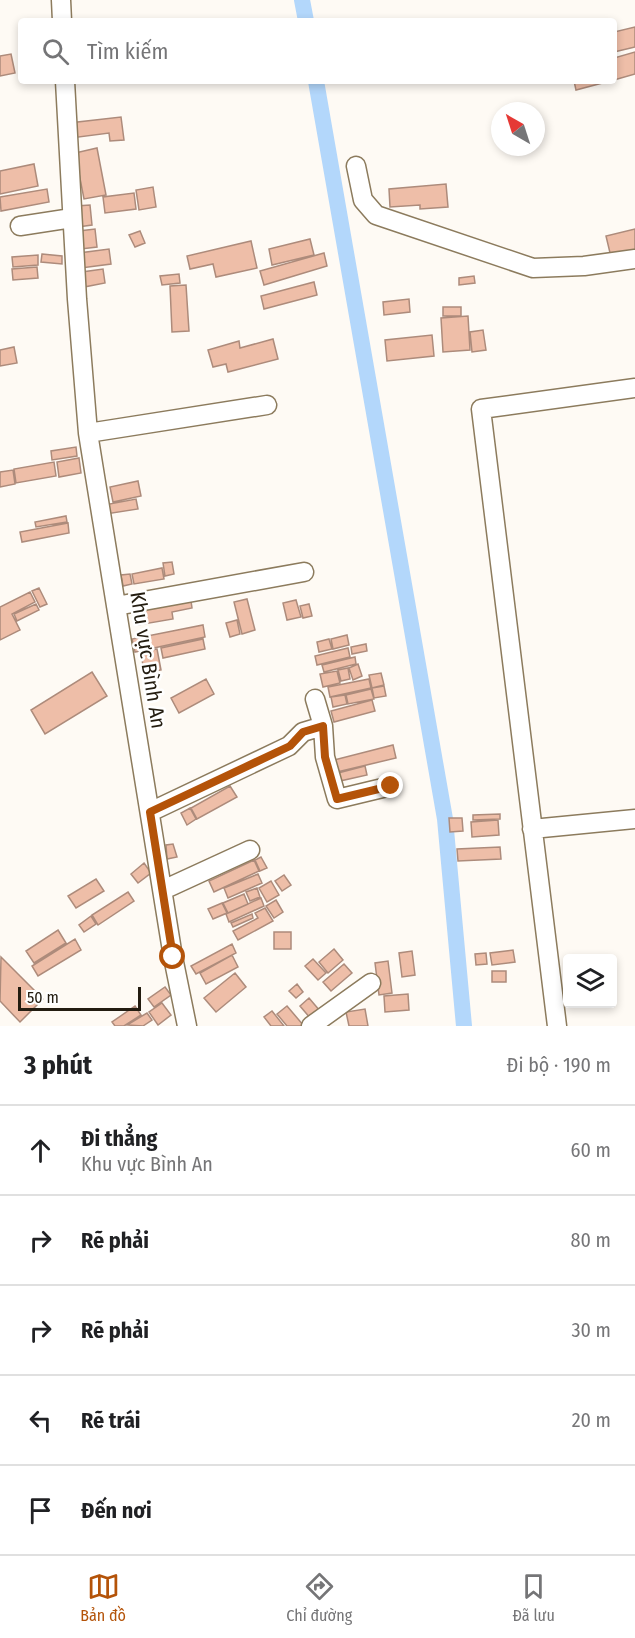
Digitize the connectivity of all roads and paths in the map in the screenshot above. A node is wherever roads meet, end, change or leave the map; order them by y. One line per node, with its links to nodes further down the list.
1 (61, 0): 2 (street)
2 (62, 18)
3 (65, 84): 5 (street, Khu vực Bình An)
4 (356, 166): 7 (street)
5 (72, 218): 6 (street); 10 (street, Khu vực Bình An)
6 (20, 226)
7 (635, 259)
8 (635, 388): 18 (street)
9 (267, 405): 10 (street)
10 (88, 433): 12 (street, Khu vực Bình An)
11 (304, 572): 12 (street)
12 (116, 606): 16 (street, Khu vực Bình An)
13 (315, 699): 14 (street)
14 (323, 726): 15 (street); 16 (street)
15 (391, 786)
16 (150, 812): 20 (street, Khu vực Bình An)
17 (635, 819): 18 (street)
18 (532, 829): 24 (street)
19 (250, 850): 20 (street)
20 (163, 890): 22 (street, Khu vực Bình An)
21 (371, 983): 23 (street)
22 (187, 1026)
23 (311, 1026)
24 (557, 1026)

